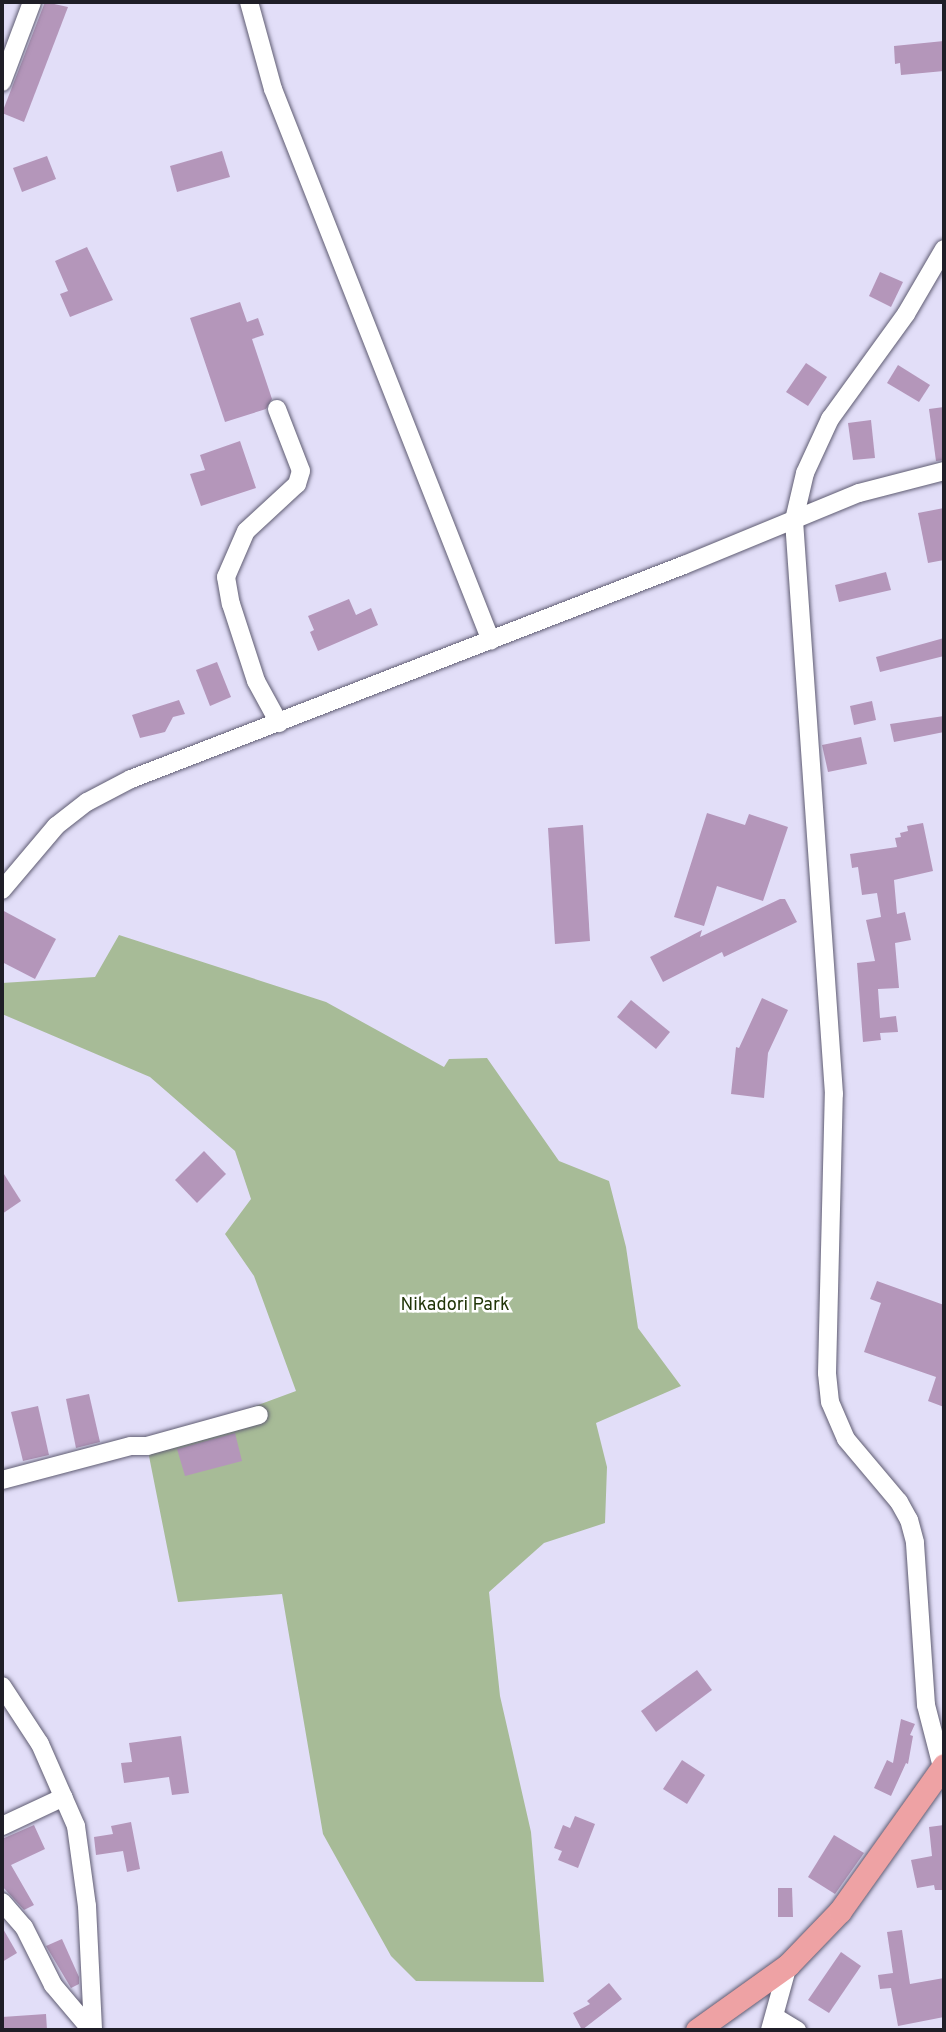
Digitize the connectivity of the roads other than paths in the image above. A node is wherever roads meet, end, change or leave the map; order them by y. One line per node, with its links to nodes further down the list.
1 (32, 2): 3 (street)
2 (249, 2): 8 (street)
3 (2, 82)
4 (944, 249): 7 (street)
5 (277, 410): 9 (street)
6 (944, 471): 7 (street)
7 (794, 520): 8 (street); 14 (street)
8 (491, 640): 9 (street)
9 (279, 723): 10 (street)
10 (2, 890)
11 (259, 1415): 12 (street)
12 (2, 1480)
13 (2, 1686): 15 (street)
14 (943, 1766): 18 (main road)
15 (64, 1797): 16 (street); 20 (street)
16 (2, 1826)
17 (2, 1902): 20 (street)
18 (788, 1965): 19 (street); 21 (main road)
19 (772, 2024): 22 (street)
20 (92, 2030)
21 (697, 2030)
22 (797, 2030)

